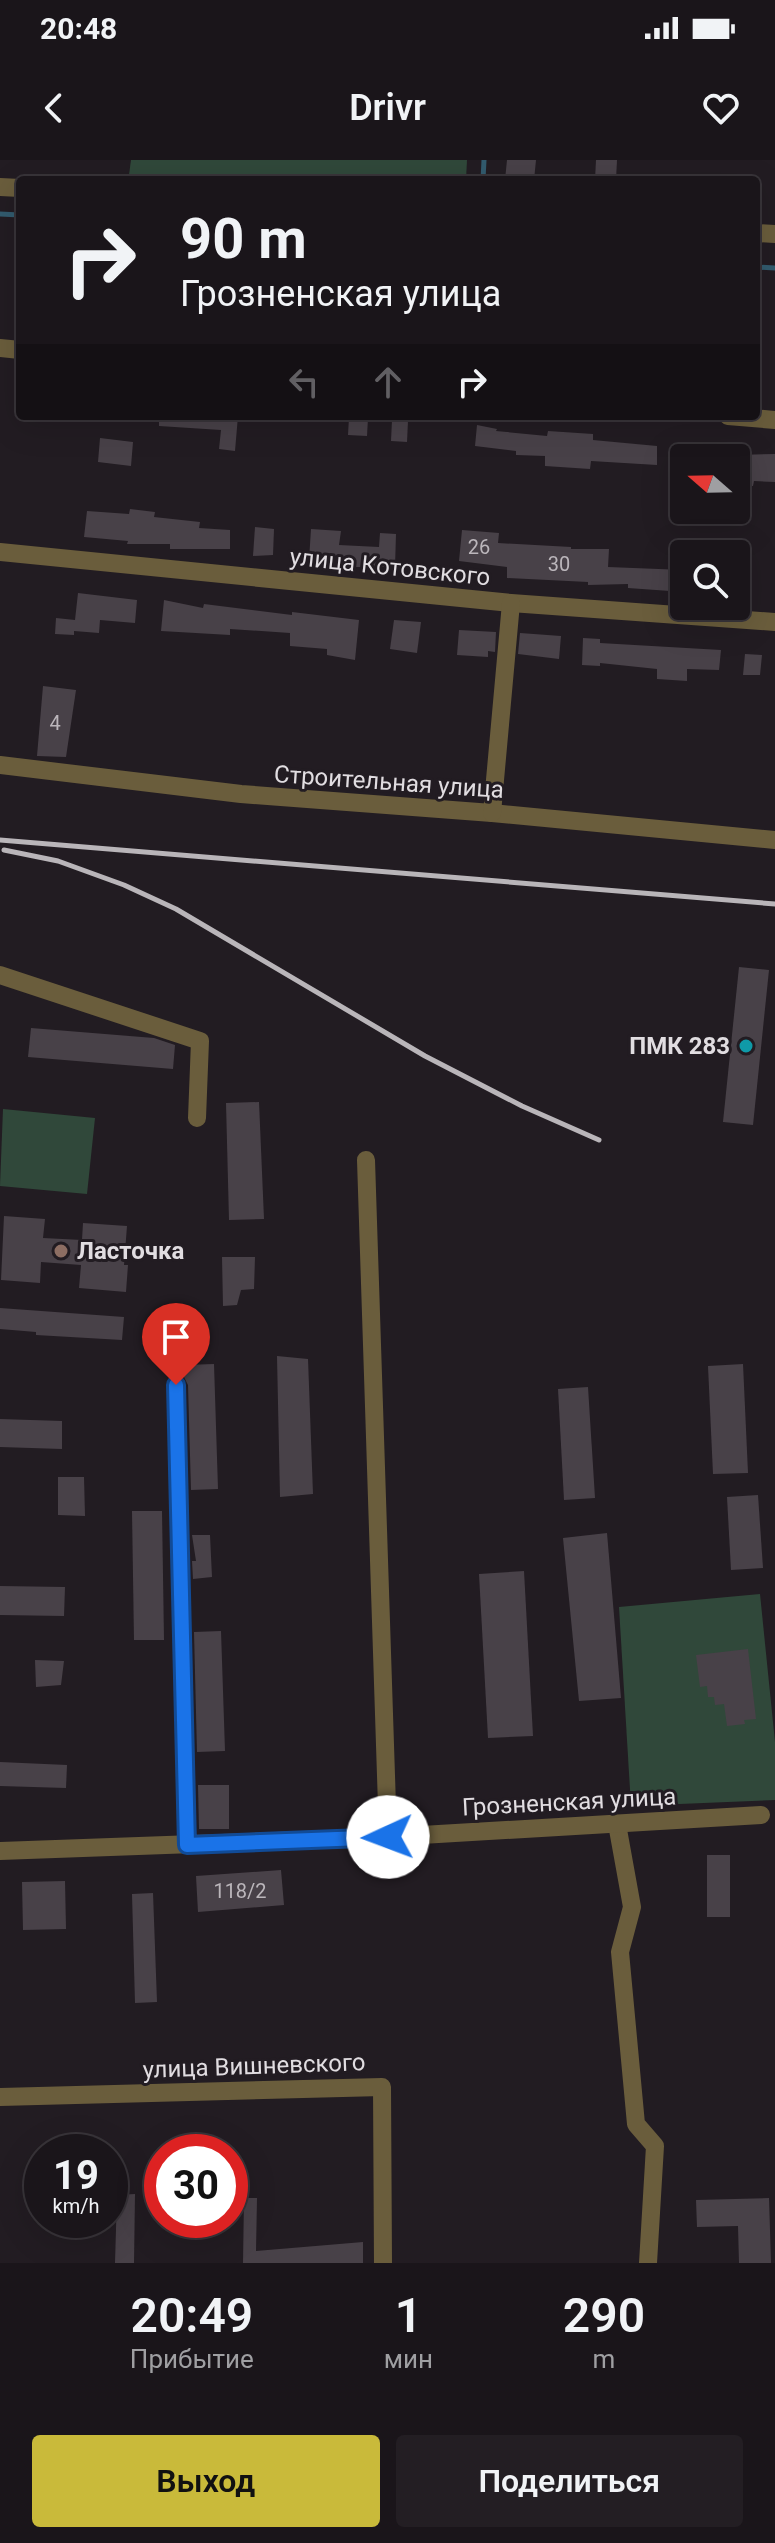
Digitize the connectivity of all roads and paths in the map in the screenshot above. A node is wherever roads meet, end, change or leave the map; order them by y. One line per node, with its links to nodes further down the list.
1 (0, 552): 2 (street, улица Котовского)
2 (511, 603): 3 (street, улица Котовского); 5 (street)
3 (775, 622)
4 (0, 765): 5 (street, Строительная улица)
5 (492, 813): 6 (street, Строительная улица)
6 (775, 840)
7 (0, 975): 8 (street)
8 (197, 1118)
9 (366, 1160): 13 (street)
10 (176, 1385): 14 (street)
11 (761, 1815): 12 (street, Грозненская улица)
12 (617, 1824): 13 (street, Грозненская улица); 18 (street)
13 (388, 1837): 14 (street, Грозненская улица)
14 (187, 1845): 15 (street, Грозненская улица)
15 (0, 1851)
16 (0, 2097): 17 (street, улица Вишневского)
17 (383, 2263)
18 (648, 2263)

